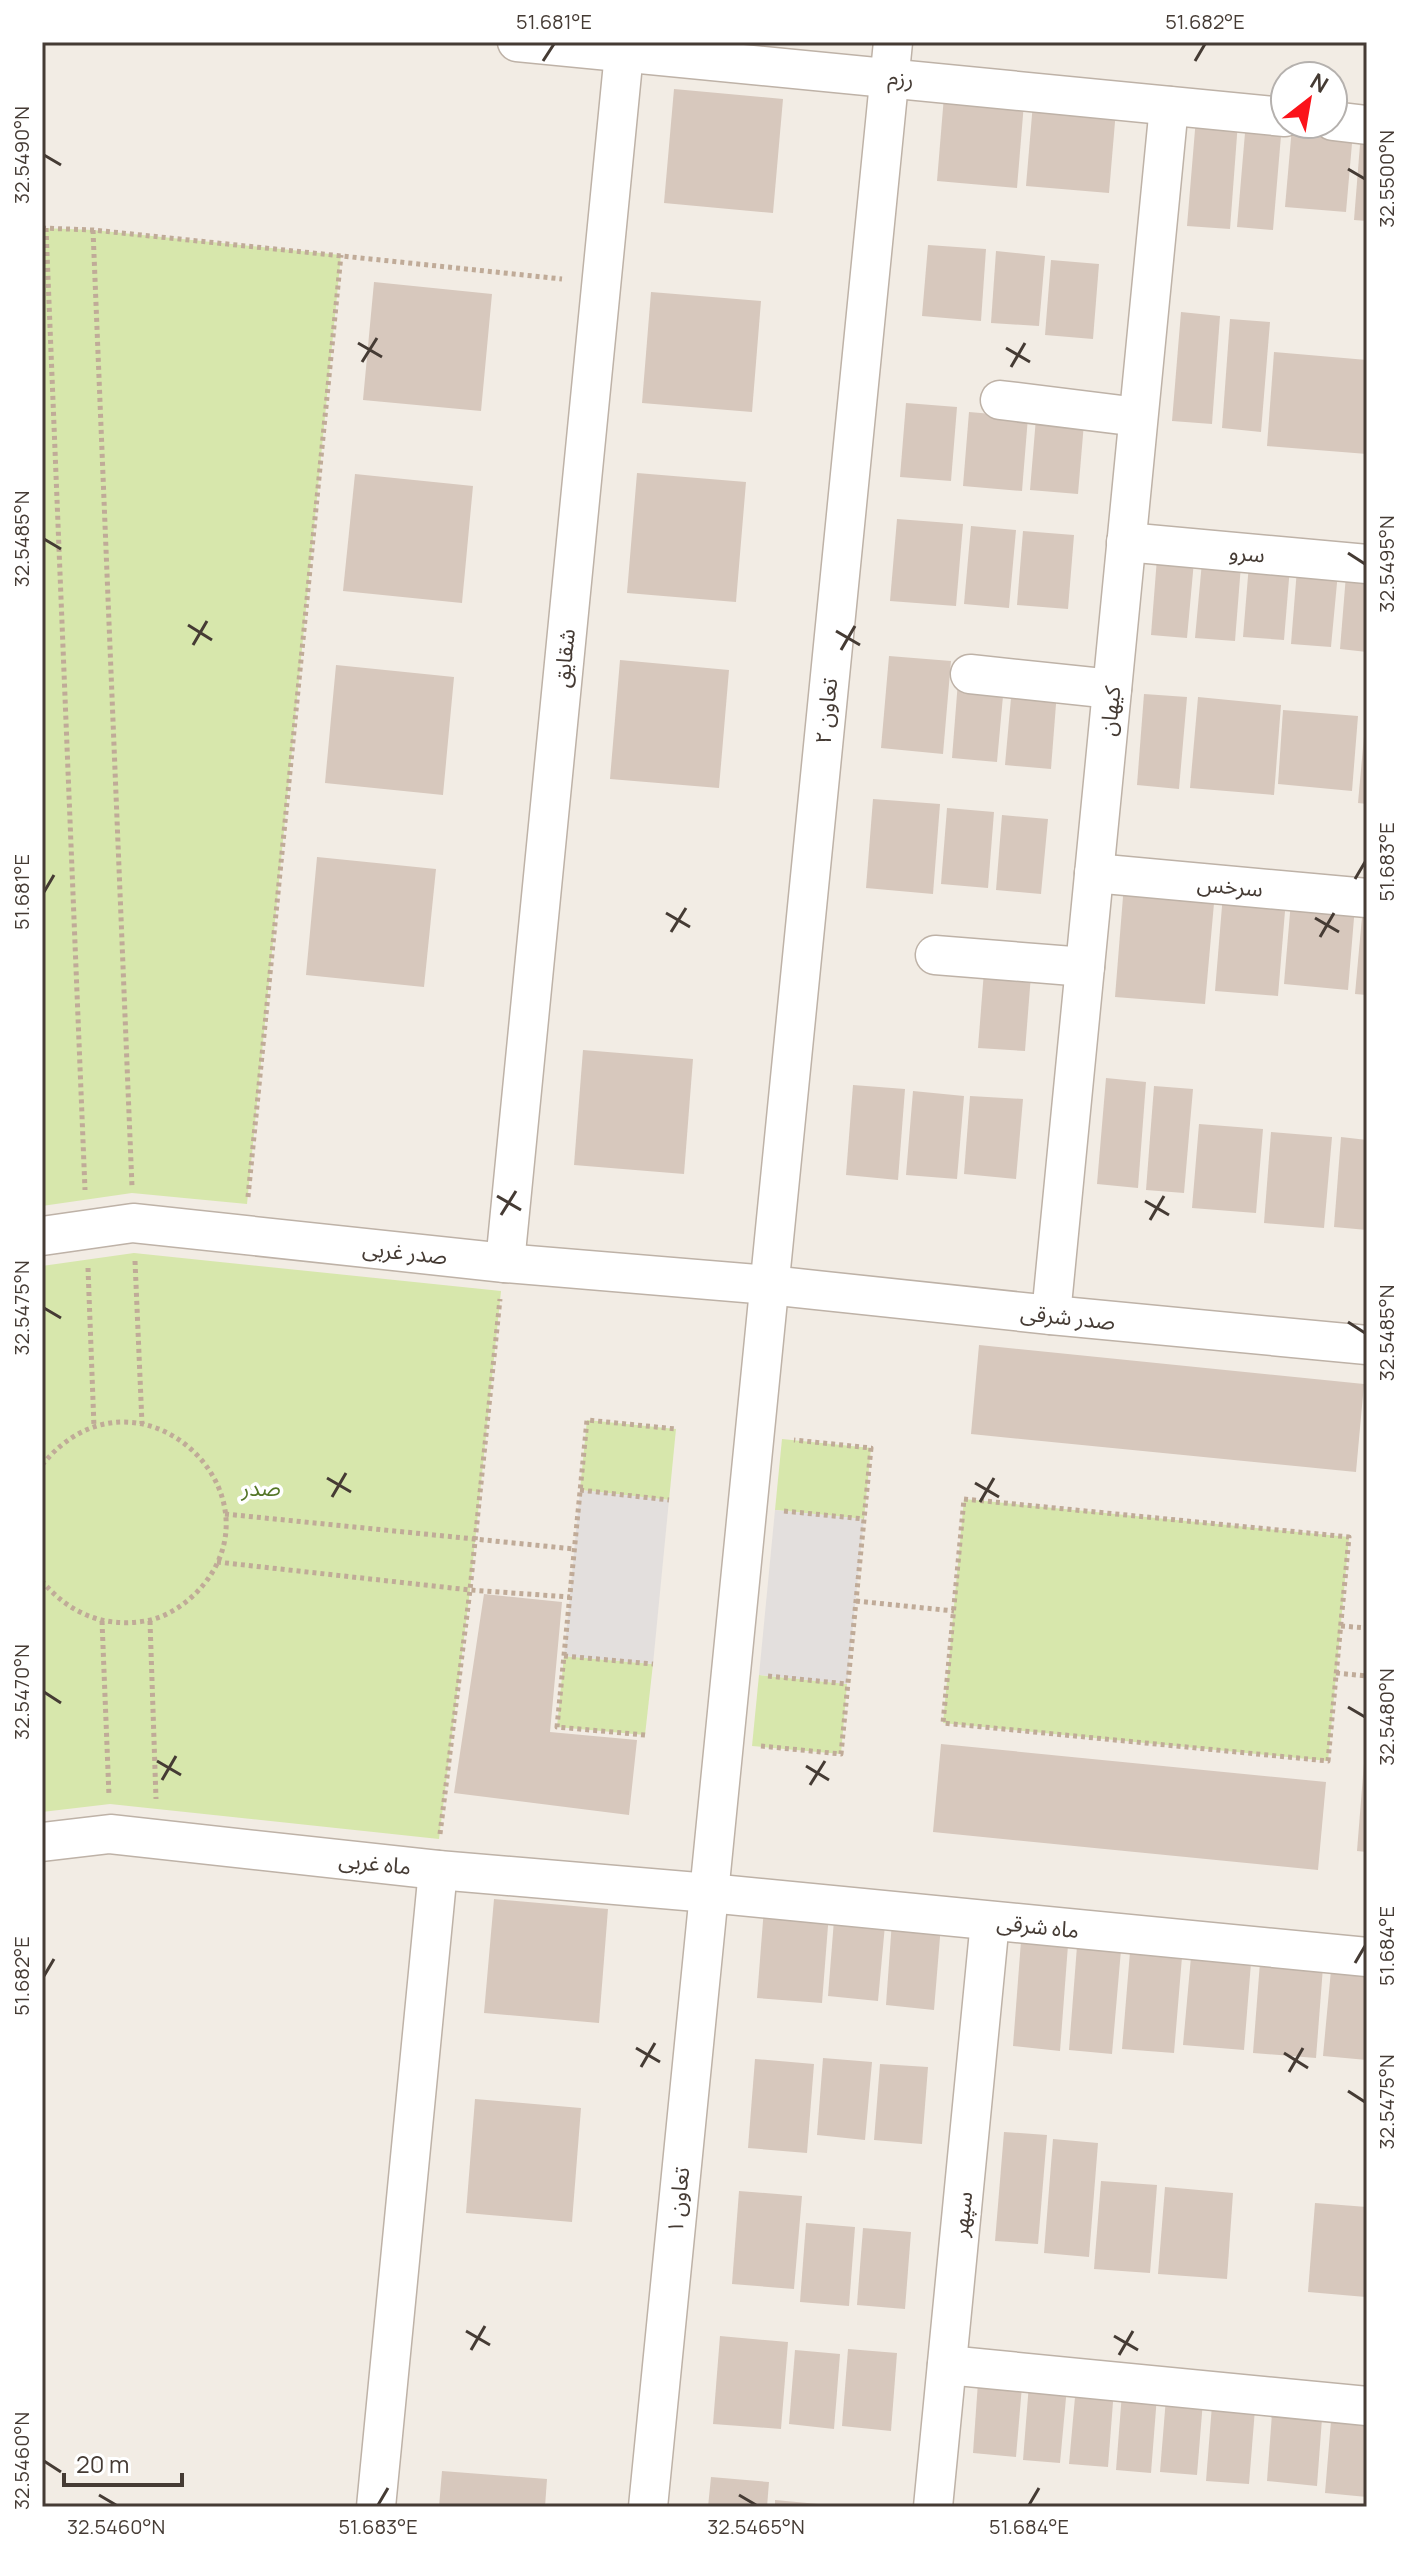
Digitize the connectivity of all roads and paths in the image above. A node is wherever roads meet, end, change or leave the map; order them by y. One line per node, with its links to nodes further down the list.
1 (517, 42): 2 (street, رزم)
2 (624, 53): 3 (street, رزم); 9 (street, شقایق)
3 (891, 59): 4 (street, رزم); 25 (street, تعاون ۲)
4 (1169, 106): 5 (street, رزم); 11 (street, کیهان)
5 (1269, 115)
6 (44, 228): 7 (path); 22 (path)
7 (93, 230): 8 (path); 21 (path)
8 (341, 255): 9 (path); 20 (path)
9 (601, 283): 24 (street, شقایق)
10 (1000, 400): 11 (street)
11 (1138, 417): 12 (street, کیهان)
12 (1126, 542): 13 (street, سرو); 15 (street, کیهان)
13 (1367, 564)
14 (970, 674): 15 (street)
15 (1112, 689): 16 (street, کیهان)
16 (1094, 873): 17 (street, سرخس); 19 (street, کیهان)
17 (1367, 898)
18 (935, 955): 19 (street)
19 (1085, 967): 26 (street, کیهان)
20 (247, 1204)
21 (133, 1223): 22 (street, صدر غربی); 24 (street, صدر غربی); 28 (path)
22 (86, 1230): 23 (street, صدر غربی); 29 (path)
23 (42, 1236)
24 (503, 1277): 25 (street, صدر غربی); 38 (path)
25 (769, 1285): 26 (street, صدر شرقی); 62 (street, تعاون ۲)
26 (1051, 1315): 27 (street, صدر شرقی)
27 (1367, 1345)
28 (142, 1424): 29 (path); 36 (path)
29 (94, 1427): 32 (path)
30 (676, 1429): 33 (path)
31 (782, 1439): 37 (path)
32 (42, 1465)
33 (580, 1490): 34 (path); 39 (path)
34 (669, 1500)
35 (775, 1510): 37 (path)
36 (225, 1514): 38 (path); 40 (path)
37 (864, 1519): 44 (path)
38 (476, 1541): 39 (path); 42 (path)
39 (574, 1549): 43 (path)
40 (217, 1562): 42 (path); 47 (path)
41 (42, 1581): 46 (path)
42 (470, 1590): 43 (path); 61 (path)
43 (570, 1597): 50 (path)
44 (856, 1601): 45 (path); 55 (path)
45 (954, 1611): 48 (path); 52 (path)
46 (102, 1621): 47 (path); 58 (path)
47 (150, 1621): 59 (path)
48 (1341, 1626): 49 (path); 52 (path)
49 (1367, 1628)
50 (564, 1656): 51 (path); 56 (path)
51 (653, 1664)
52 (1336, 1673): 54 (path)
53 (759, 1675): 55 (path)
54 (1367, 1676)
55 (847, 1684): 57 (path)
56 (645, 1735)
57 (752, 1746)
58 (110, 1834): 59 (street, ماه غربی); 60 (street, ماه غربی)
59 (158, 1839): 61 (street, ماه غربی)
60 (42, 1842)
61 (439, 1855): 62 (street, ماه غربی); 67 (street)
62 (709, 1893): 63 (street, ماه شرقی); 68 (street, تعاون ۱)
63 (990, 1921): 64 (street, ماه شرقی); 65 (street, سپهر)
64 (1367, 1957)
65 (947, 2365): 66 (street); 69 (street, سپهر)
66 (1367, 2406)
67 (376, 2507)
68 (648, 2507)
69 (933, 2507)

